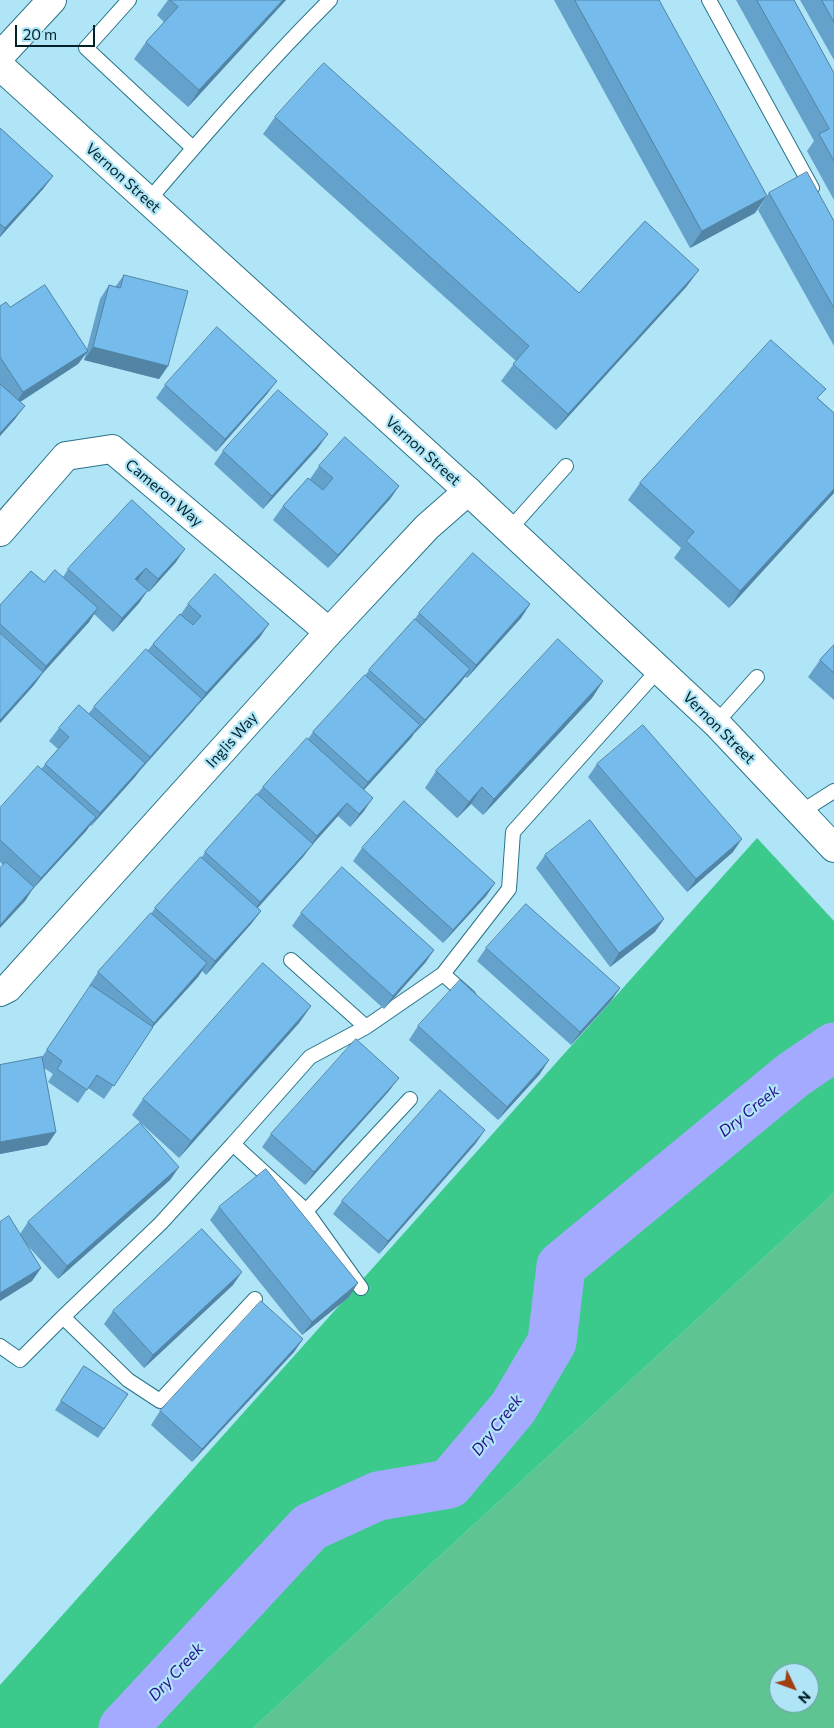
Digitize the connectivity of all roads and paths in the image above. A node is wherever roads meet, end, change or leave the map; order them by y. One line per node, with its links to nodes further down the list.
1 (52, 0): 5 (street)
2 (129, 0): 7 (lane)
3 (330, 0): 7 (lane)
4 (709, 0): 8 (lane)
5 (0, 56)
6 (0, 66): 9 (street, Vernon Street)
7 (193, 148): 9 (lane)
8 (817, 198)
9 (148, 201): 11 (street, Vernon Street)
10 (566, 466): 12 (lane)
11 (468, 491): 12 (street, Vernon Street); 14 (street, Inglis Way)
12 (509, 530): 15 (street, Vernon Street)
13 (0, 532): 14 (street, Cameron Way)
14 (329, 632): 23 (street, Inglis Way)
15 (658, 669): 17 (street, Vernon Street); 22 (lane)
16 (757, 677): 17 (lane)
17 (716, 723): 19 (street, Vernon Street)
18 (834, 791): 19 (lane)
19 (801, 812): 20 (street, Vernon Street)
20 (834, 848)
21 (291, 960): 25 (lane)
22 (443, 974): 24 (lane); 25 (lane)
23 (0, 992)
24 (479, 1005)
25 (366, 1027): 27 (lane)
26 (410, 1099): 28 (lane)
27 (233, 1144): 28 (lane); 31 (lane)
28 (306, 1210): 29 (lane)
29 (361, 1288)
30 (255, 1299): 31 (lane)
31 (63, 1317): 32 (lane)
32 (0, 1346)

